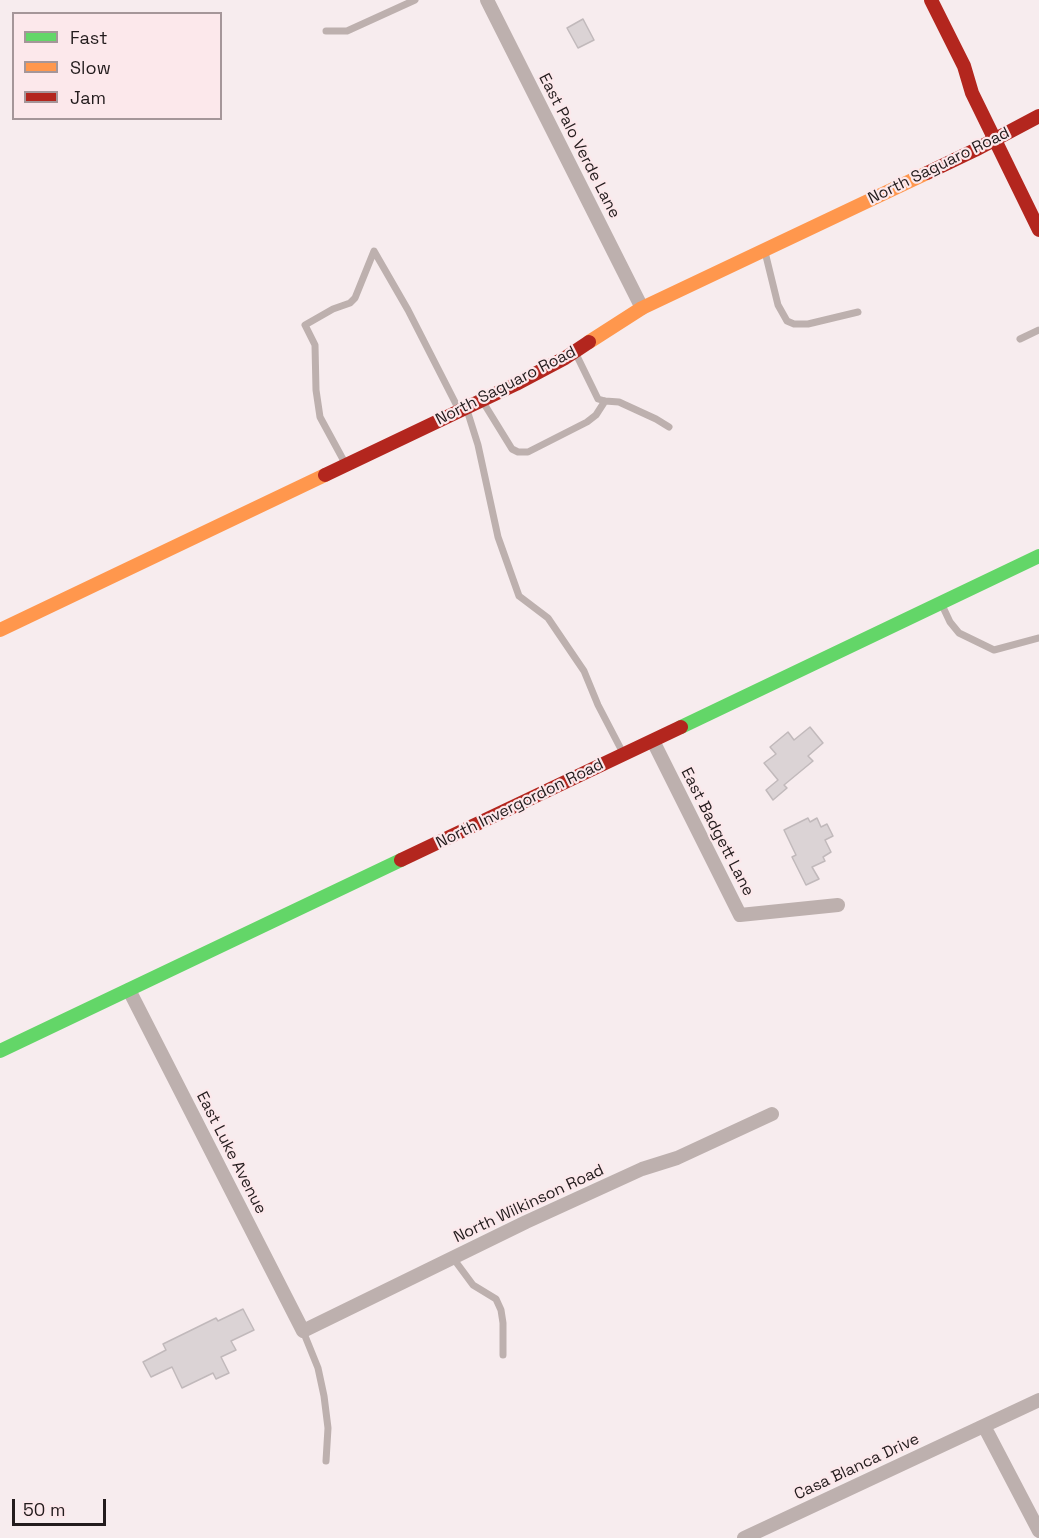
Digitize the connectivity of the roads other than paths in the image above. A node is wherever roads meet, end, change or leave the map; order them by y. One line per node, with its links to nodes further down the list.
1 (415, 0): 5 (lane)
2 (487, 0): 11 (street, East Palo Verde Lane)
3 (919, 0): 6 (street)
4 (931, 0): 6 (street)
5 (326, 31)
6 (972, 93): 8 (street)
7 (1039, 116): 8 (street, North Saguaro Road)
8 (995, 140): 9 (street); 10 (street, North Saguaro Road)
9 (1039, 230)
10 (764, 250): 11 (street, North Saguaro Road); 12 (lane)
11 (642, 308): 15 (street, North Saguaro Road)
12 (858, 312)
13 (1039, 330): 14 (lane)
14 (1020, 339)
15 (575, 352): 16 (street, North Saguaro Road); 17 (lane)
16 (482, 400): 17 (lane); 18 (street, North Saguaro Road)
17 (605, 401): 19 (lane)
18 (463, 409): 20 (street, North Saguaro Road); 20 (lane); 26 (lane)
19 (669, 427)
20 (346, 465): 23 (street, North Saguaro Road)
21 (1039, 556): 22 (street, North Invergordon Road)
22 (941, 603): 24 (lane); 25 (street, North Invergordon Road)
23 (0, 630)
24 (1039, 638)
25 (653, 741): 26 (street, North Invergordon Road); 27 (street, East Badgett Lane)
26 (624, 754): 28 (street, North Invergordon Road)
27 (838, 904)
28 (129, 990): 29 (street, North Invergordon Road); 32 (street, East Luke Avenue)
29 (0, 1052)
30 (772, 1114): 31 (street, North Wilkinson Road)
31 (453, 1258): 32 (street, North Wilkinson Road); 33 (lane)
32 (303, 1331): 36 (lane)
33 (503, 1355)
34 (1039, 1400): 35 (street, Casa Blanca Drive)
35 (984, 1426): 37 (street); 38 (street, Casa Blanca Drive)
36 (326, 1461)
37 (1039, 1532)
38 (744, 1538)

